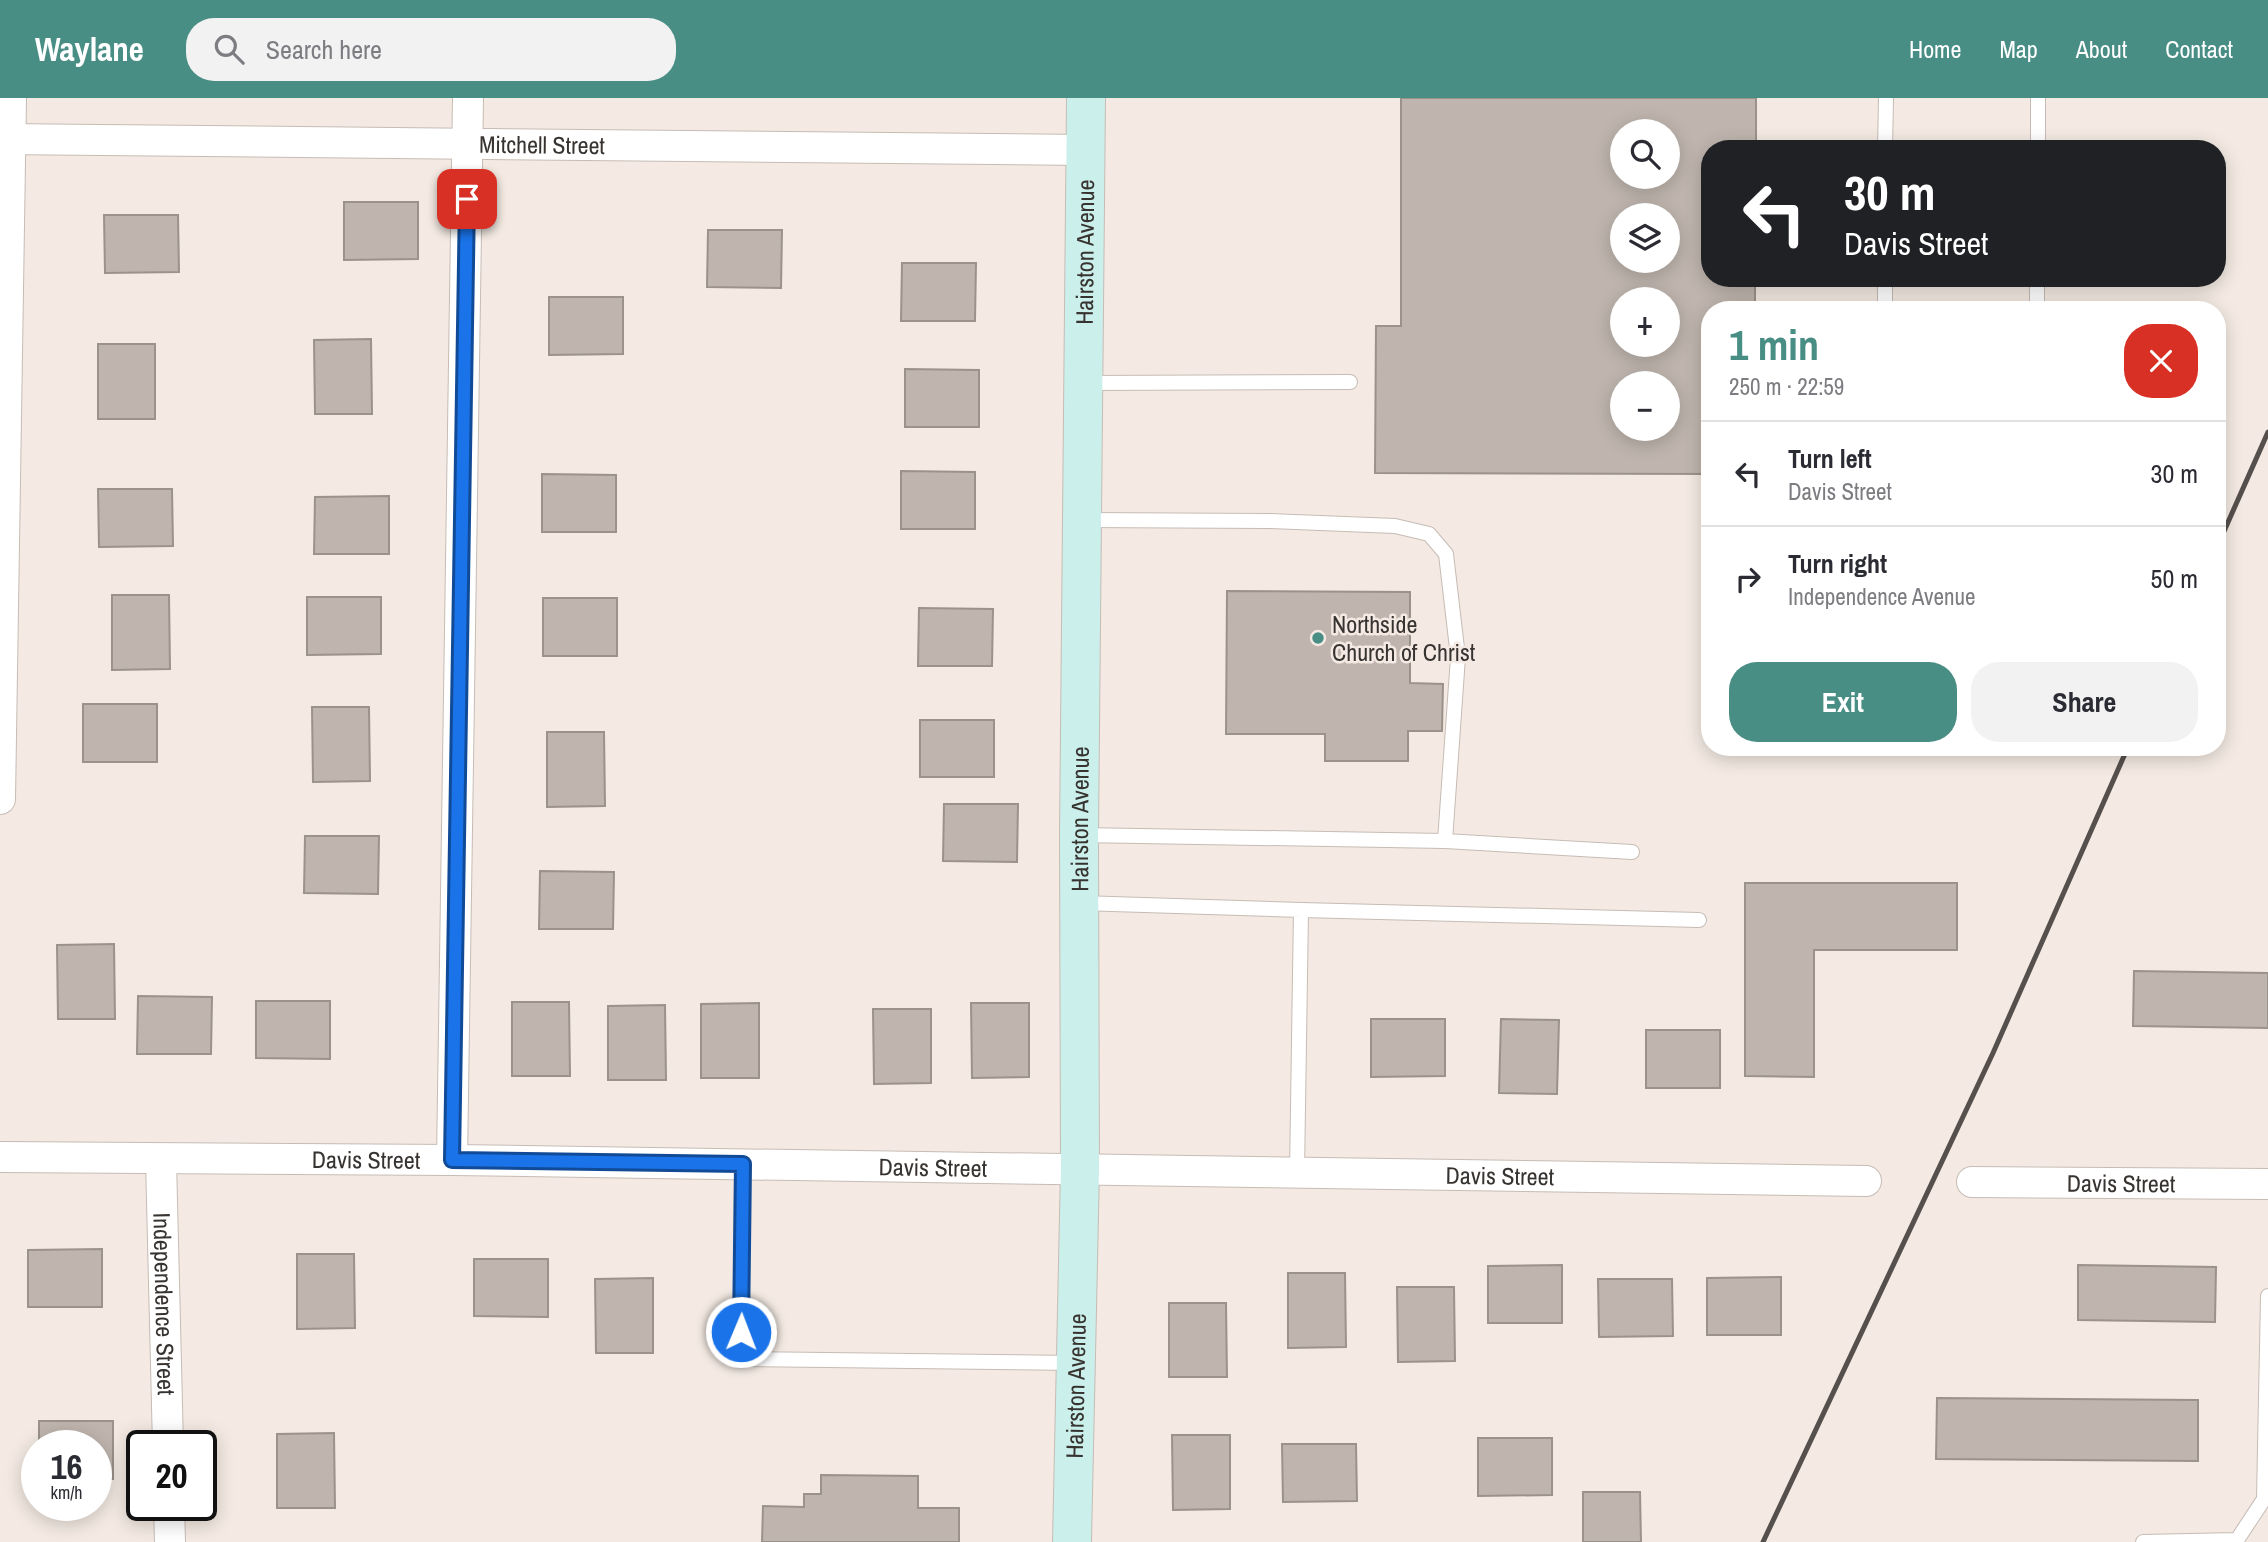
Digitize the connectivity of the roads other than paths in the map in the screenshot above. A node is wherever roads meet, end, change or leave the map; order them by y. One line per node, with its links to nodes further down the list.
1 (11, 98): 6 (street)
2 (468, 98): 9 (street)
3 (1086, 98): 10 (street, Hairston Avenue)
4 (1886, 98): 7 (lane)
5 (2038, 98): 8 (lane)
6 (5, 139): 9 (street, Mitchell Street); 14 (street)
7 (1885, 140)
8 (2038, 140)
9 (468, 144): 10 (street, Mitchell Street); 23 (street)
10 (1085, 150): 12 (street, Hairston Avenue)
11 (1350, 382): 12 (lane)
12 (1084, 383): 13 (street, Hairston Avenue)
13 (1082, 520): 15 (street, Hairston Avenue); 16 (lane)
14 (0, 799)
15 (1079, 835): 16 (lane); 18 (street, Hairston Avenue)
16 (1445, 841): 17 (lane)
17 (1633, 852)
18 (1080, 904): 19 (lane); 25 (street, Hairston Avenue)
19 (1301, 910): 20 (lane); 26 (lane)
20 (1699, 920)
21 (0, 1157): 22 (street, Davis Street)
22 (161, 1160): 23 (street, Davis Street); 32 (street, Independence Street)
23 (452, 1160): 24 (street, Davis Street)
24 (743, 1164): 25 (street, Davis Street); 31 (lane)
25 (1080, 1169): 26 (street, Davis Street); 31 (street, Hairston Avenue)
26 (1297, 1173): 27 (street, Davis Street)
27 (1866, 1181)
28 (1972, 1182): 29 (street, Davis Street)
29 (2268, 1184)
30 (2268, 1296): 36 (lane)
31 (1076, 1363): 35 (street, Hairston Avenue)
32 (168, 1430)
33 (169, 1521): 34 (street)
34 (170, 1542)
35 (1072, 1542)
36 (2143, 1542)

